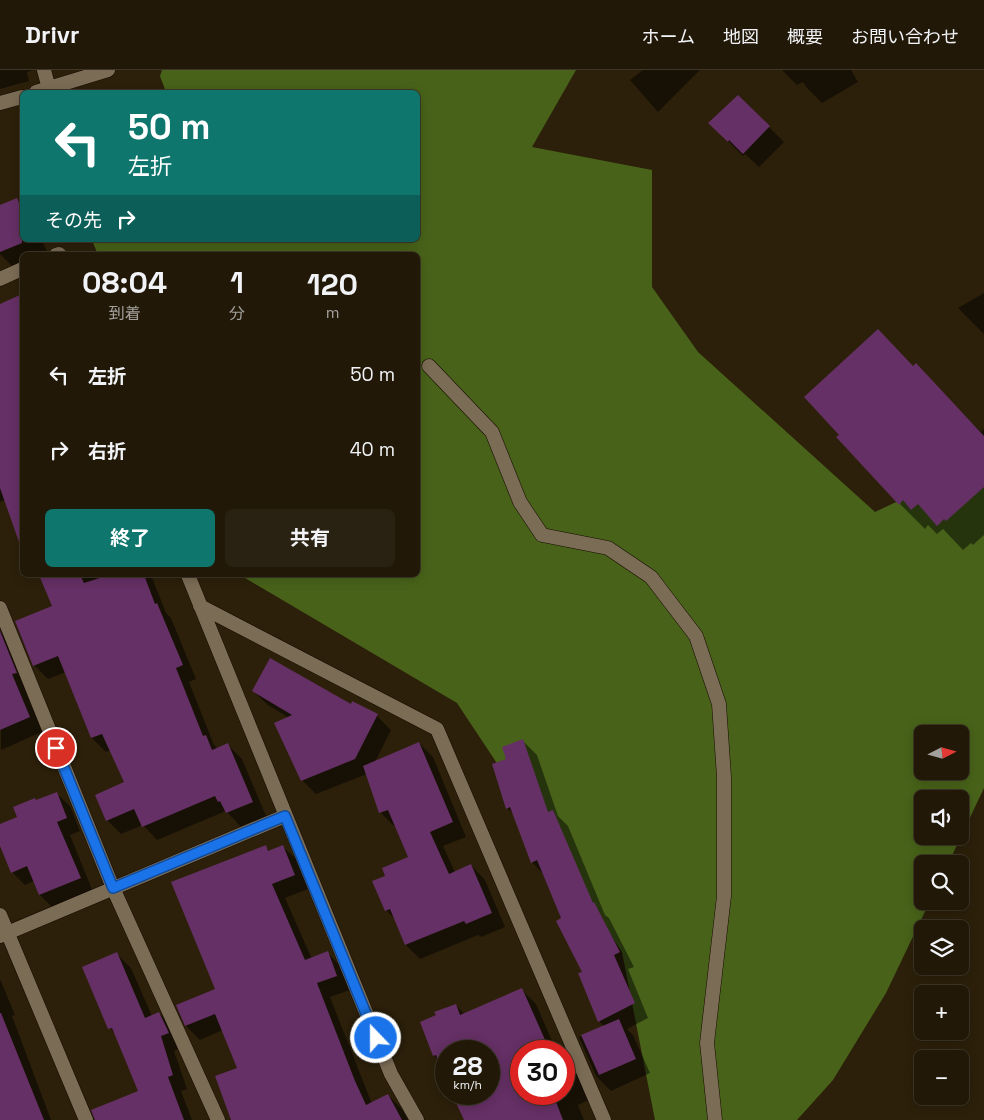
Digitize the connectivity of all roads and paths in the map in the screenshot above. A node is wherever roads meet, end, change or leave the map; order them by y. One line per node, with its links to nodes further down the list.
1 (44, 70): 3 (street)
2 (108, 70): 3 (street)
3 (43, 90)
4 (20, 98): 5 (street)
5 (0, 104)
6 (20, 271): 7 (street)
7 (0, 279)
8 (430, 366): 20 (street)
9 (189, 577): 10 (street)
10 (200, 606): 12 (street); 19 (street)
11 (0, 608): 13 (street)
12 (285, 816): 13 (street); 18 (street)
13 (113, 888): 15 (street); 17 (street)
14 (0, 915): 15 (street)
15 (4, 934): 16 (street)
16 (86, 1120)
17 (218, 1120)
18 (417, 1120)
19 (604, 1120)
20 (715, 1120)

